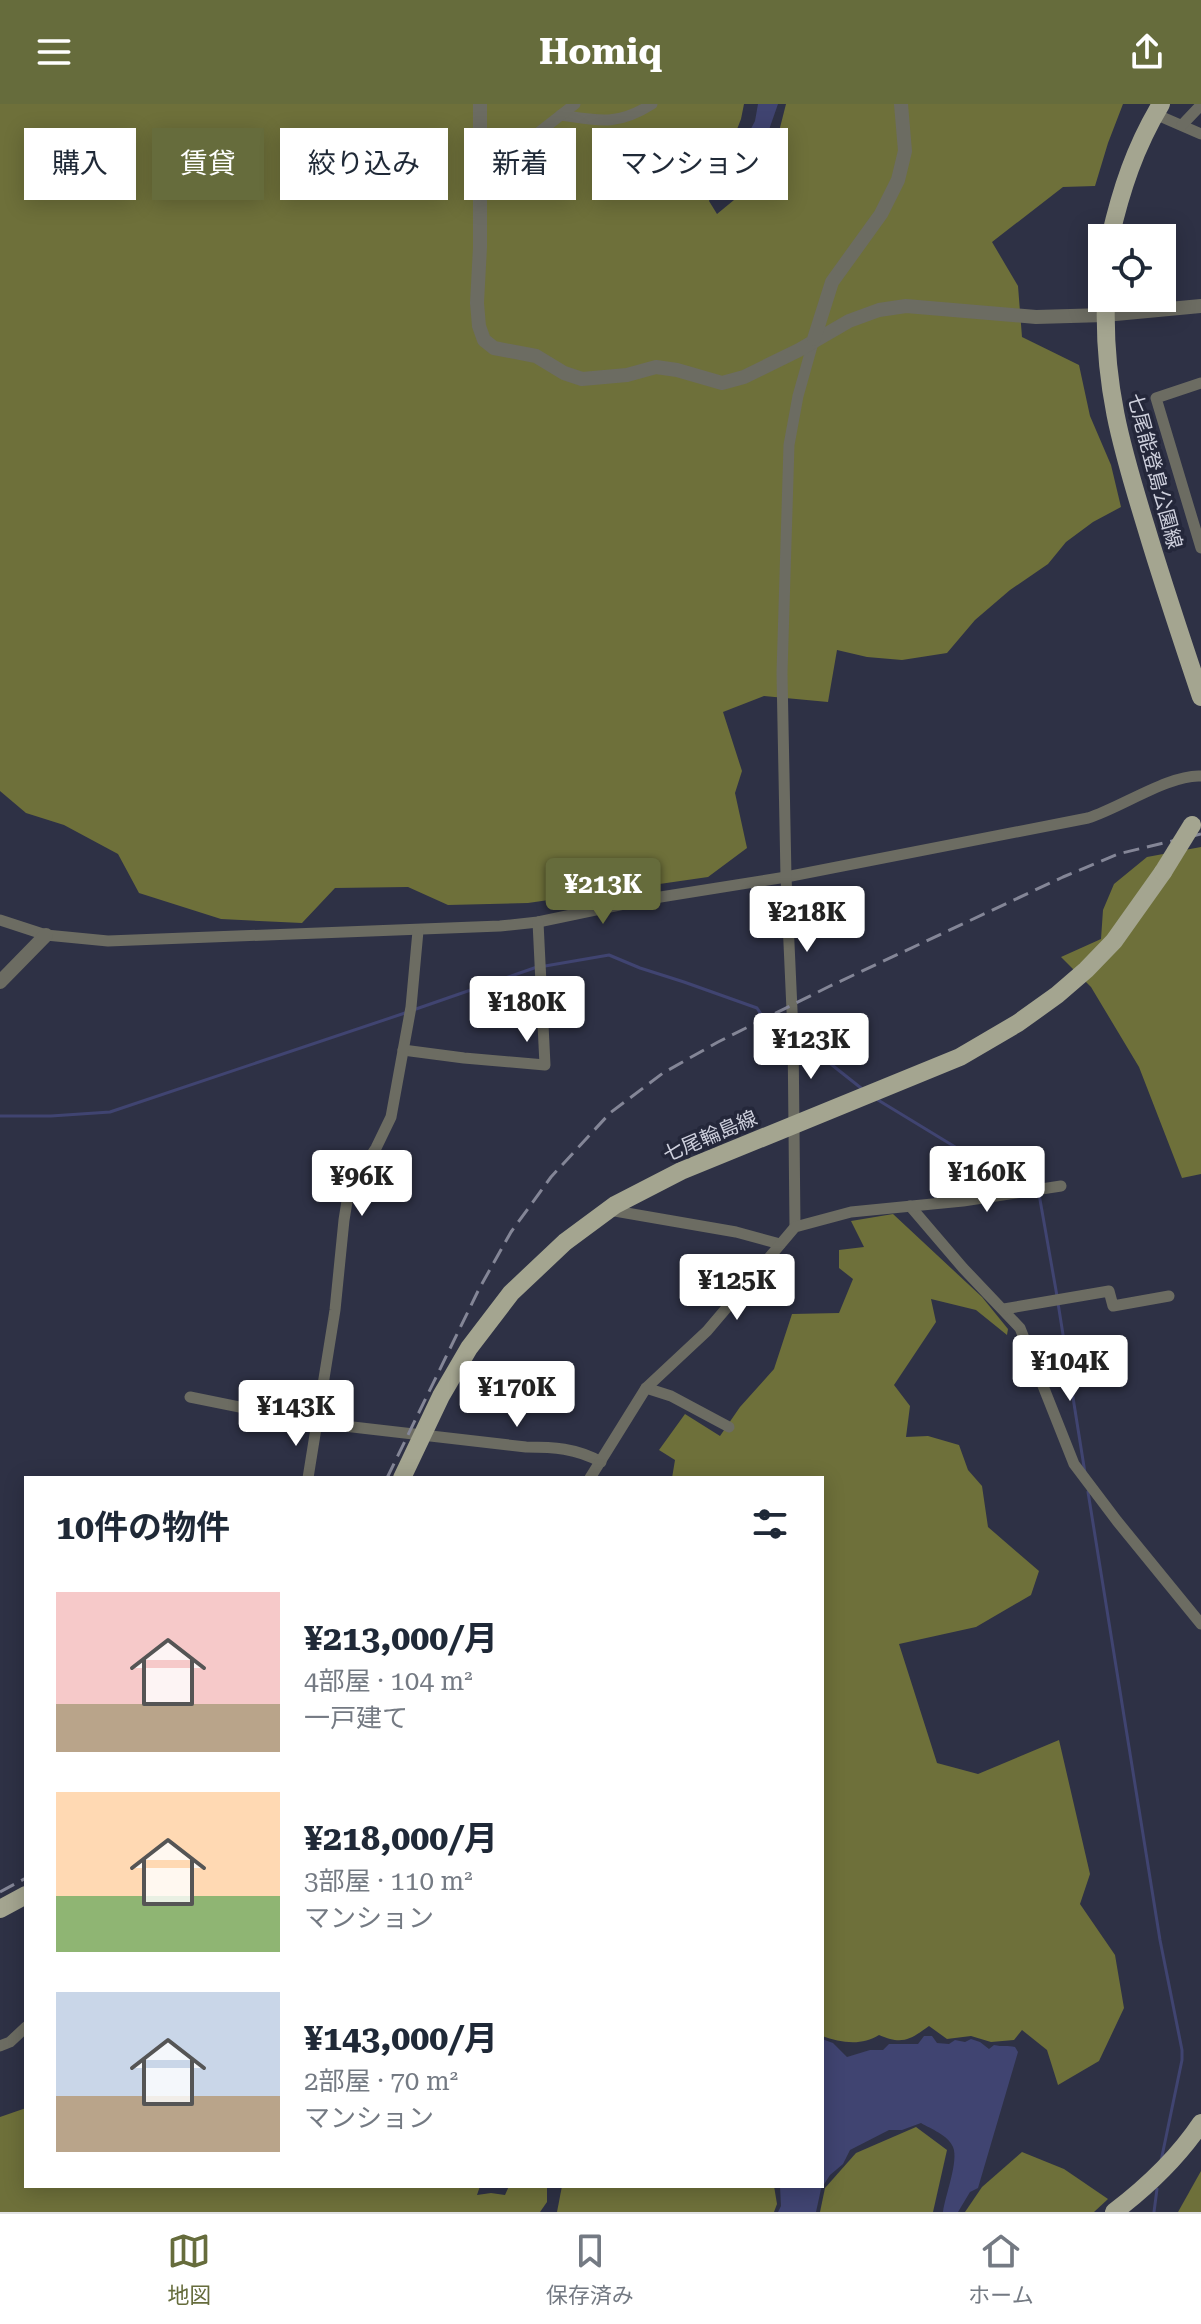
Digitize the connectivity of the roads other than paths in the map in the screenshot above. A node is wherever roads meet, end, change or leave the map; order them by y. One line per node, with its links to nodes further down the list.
1 (480, 104): 9 (street)
2 (575, 104): 7 (street)
3 (652, 104): 7 (street)
4 (901, 104): 18 (street)
5 (1201, 105): 8 (street)
6 (1158, 109): 8 (street); 13 (main road)
7 (561, 115): 10 (street)
8 (1182, 125): 11 (street)
9 (480, 128)
10 (544, 128)
11 (1201, 134)
12 (480, 200): 18 (street)
13 (1113, 224)
14 (1176, 306): 15 (street)
15 (1201, 306)
16 (1088, 309): 18 (street)
17 (1106, 312): 21 (main road, 七尾能登島公園線)
18 (814, 339): 24 (street)
19 (1201, 383): 20 (street)
20 (1201, 546)
21 (1201, 697)
22 (1201, 776): 24 (street)
23 (1197, 818): 31 (main road, 七尾輪島線, bridge)
24 (786, 877): 26 (street); 31 (street)
25 (0, 920): 28 (street)
26 (538, 922): 27 (street); 30 (street)
27 (418, 931): 28 (street); 30 (street)
28 (46, 935): 29 (street)
29 (0, 982)
30 (403, 1050): 41 (street)
31 (794, 1125): 34 (main road, 七尾輪島線); 35 (street)
32 (1061, 1186): 33 (street)
33 (910, 1206): 35 (street); 38 (street)
34 (609, 1210): 36 (street); 43 (main road, 七尾輪島線)
35 (795, 1227): 36 (street)
36 (780, 1244): 39 (street)
37 (1169, 1296): 38 (street)
38 (1004, 1309): 48 (street)
39 (646, 1388): 42 (street); 44 (street)
40 (190, 1397): 41 (street)
41 (318, 1423): 43 (street); 45 (street)
42 (729, 1427)
43 (421, 1437): 44 (street); 46 (main road, 七尾輪島線)
44 (601, 1462): 47 (street)
45 (308, 1476)
46 (403, 1476)
47 (591, 1476)
48 (1201, 1624)
49 (24, 1896): 50 (main road)
50 (0, 1909)
51 (24, 2029): 52 (street)
52 (0, 2046)
53 (1201, 2123): 54 (main road)
54 (1114, 2212)

